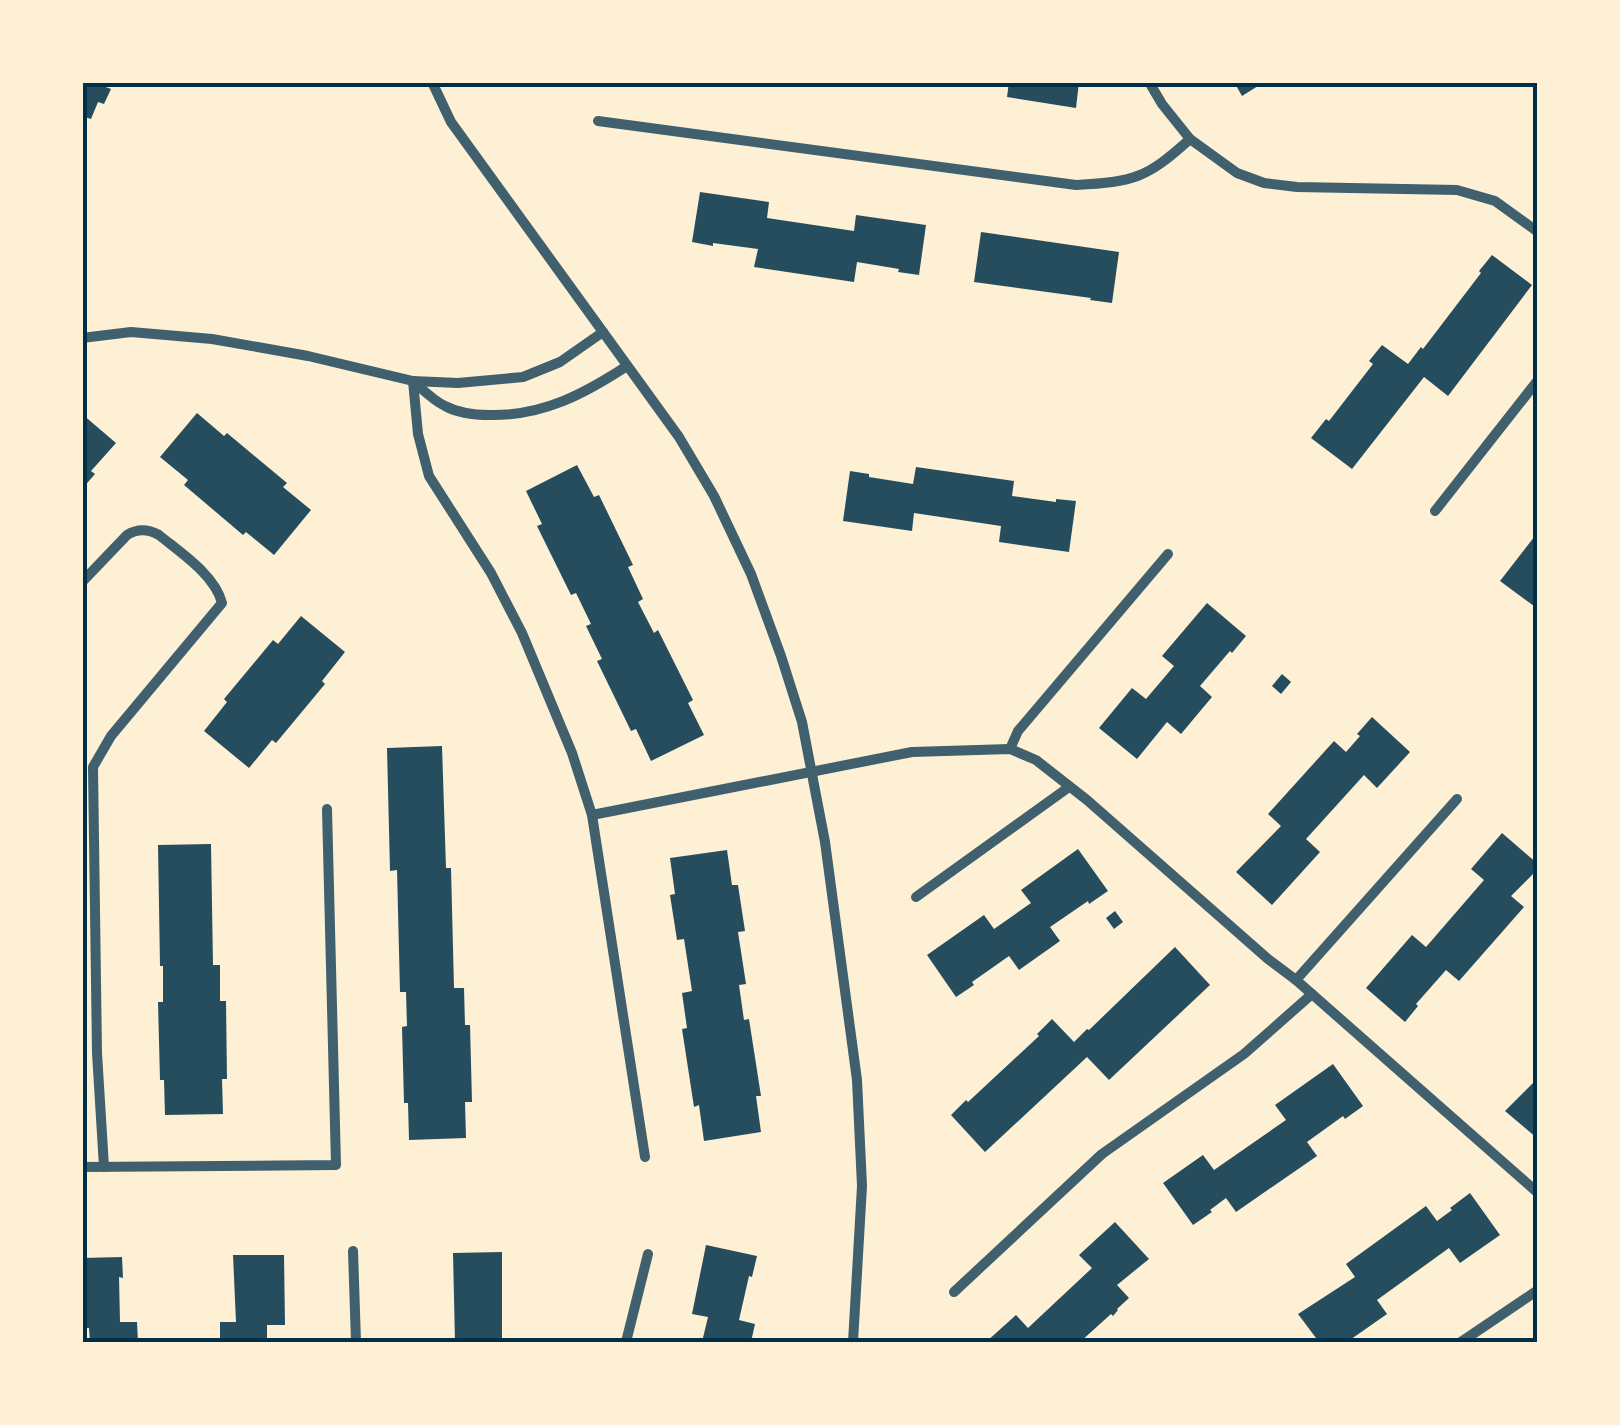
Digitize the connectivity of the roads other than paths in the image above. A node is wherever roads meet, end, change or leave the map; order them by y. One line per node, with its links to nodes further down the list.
1 (432, 82): 6 (street)
2 (1148, 82): 4 (street)
3 (598, 121): 4 (street)
4 (1190, 138): 5 (street)
5 (1538, 232)
6 (603, 332): 8 (street); 10 (street)
7 (82, 338): 10 (street)
8 (627, 366): 10 (street); 15 (street)
9 (1538, 380): 11 (street)
10 (413, 382): 19 (street)
11 (1435, 511)
12 (1168, 554): 14 (street)
13 (82, 582): 25 (street)
14 (1010, 748): 15 (street); 16 (street)
15 (812, 770): 19 (street); 33 (street)
16 (1069, 787): 20 (street); 21 (street)
17 (1457, 799): 21 (street)
18 (327, 809): 25 (street)
19 (592, 814): 23 (street)
20 (916, 897)
21 (1296, 980): 22 (street)
22 (1312, 994): 26 (street); 30 (street)
23 (645, 1157)
24 (82, 1167): 25 (street)
25 (104, 1167)
26 (1538, 1193)
27 (354, 1251): 31 (street)
28 (648, 1254): 32 (street)
29 (1538, 1290): 34 (street)
30 (954, 1292)
31 (356, 1342)
32 (626, 1342)
33 (853, 1342)
34 (1462, 1342)

